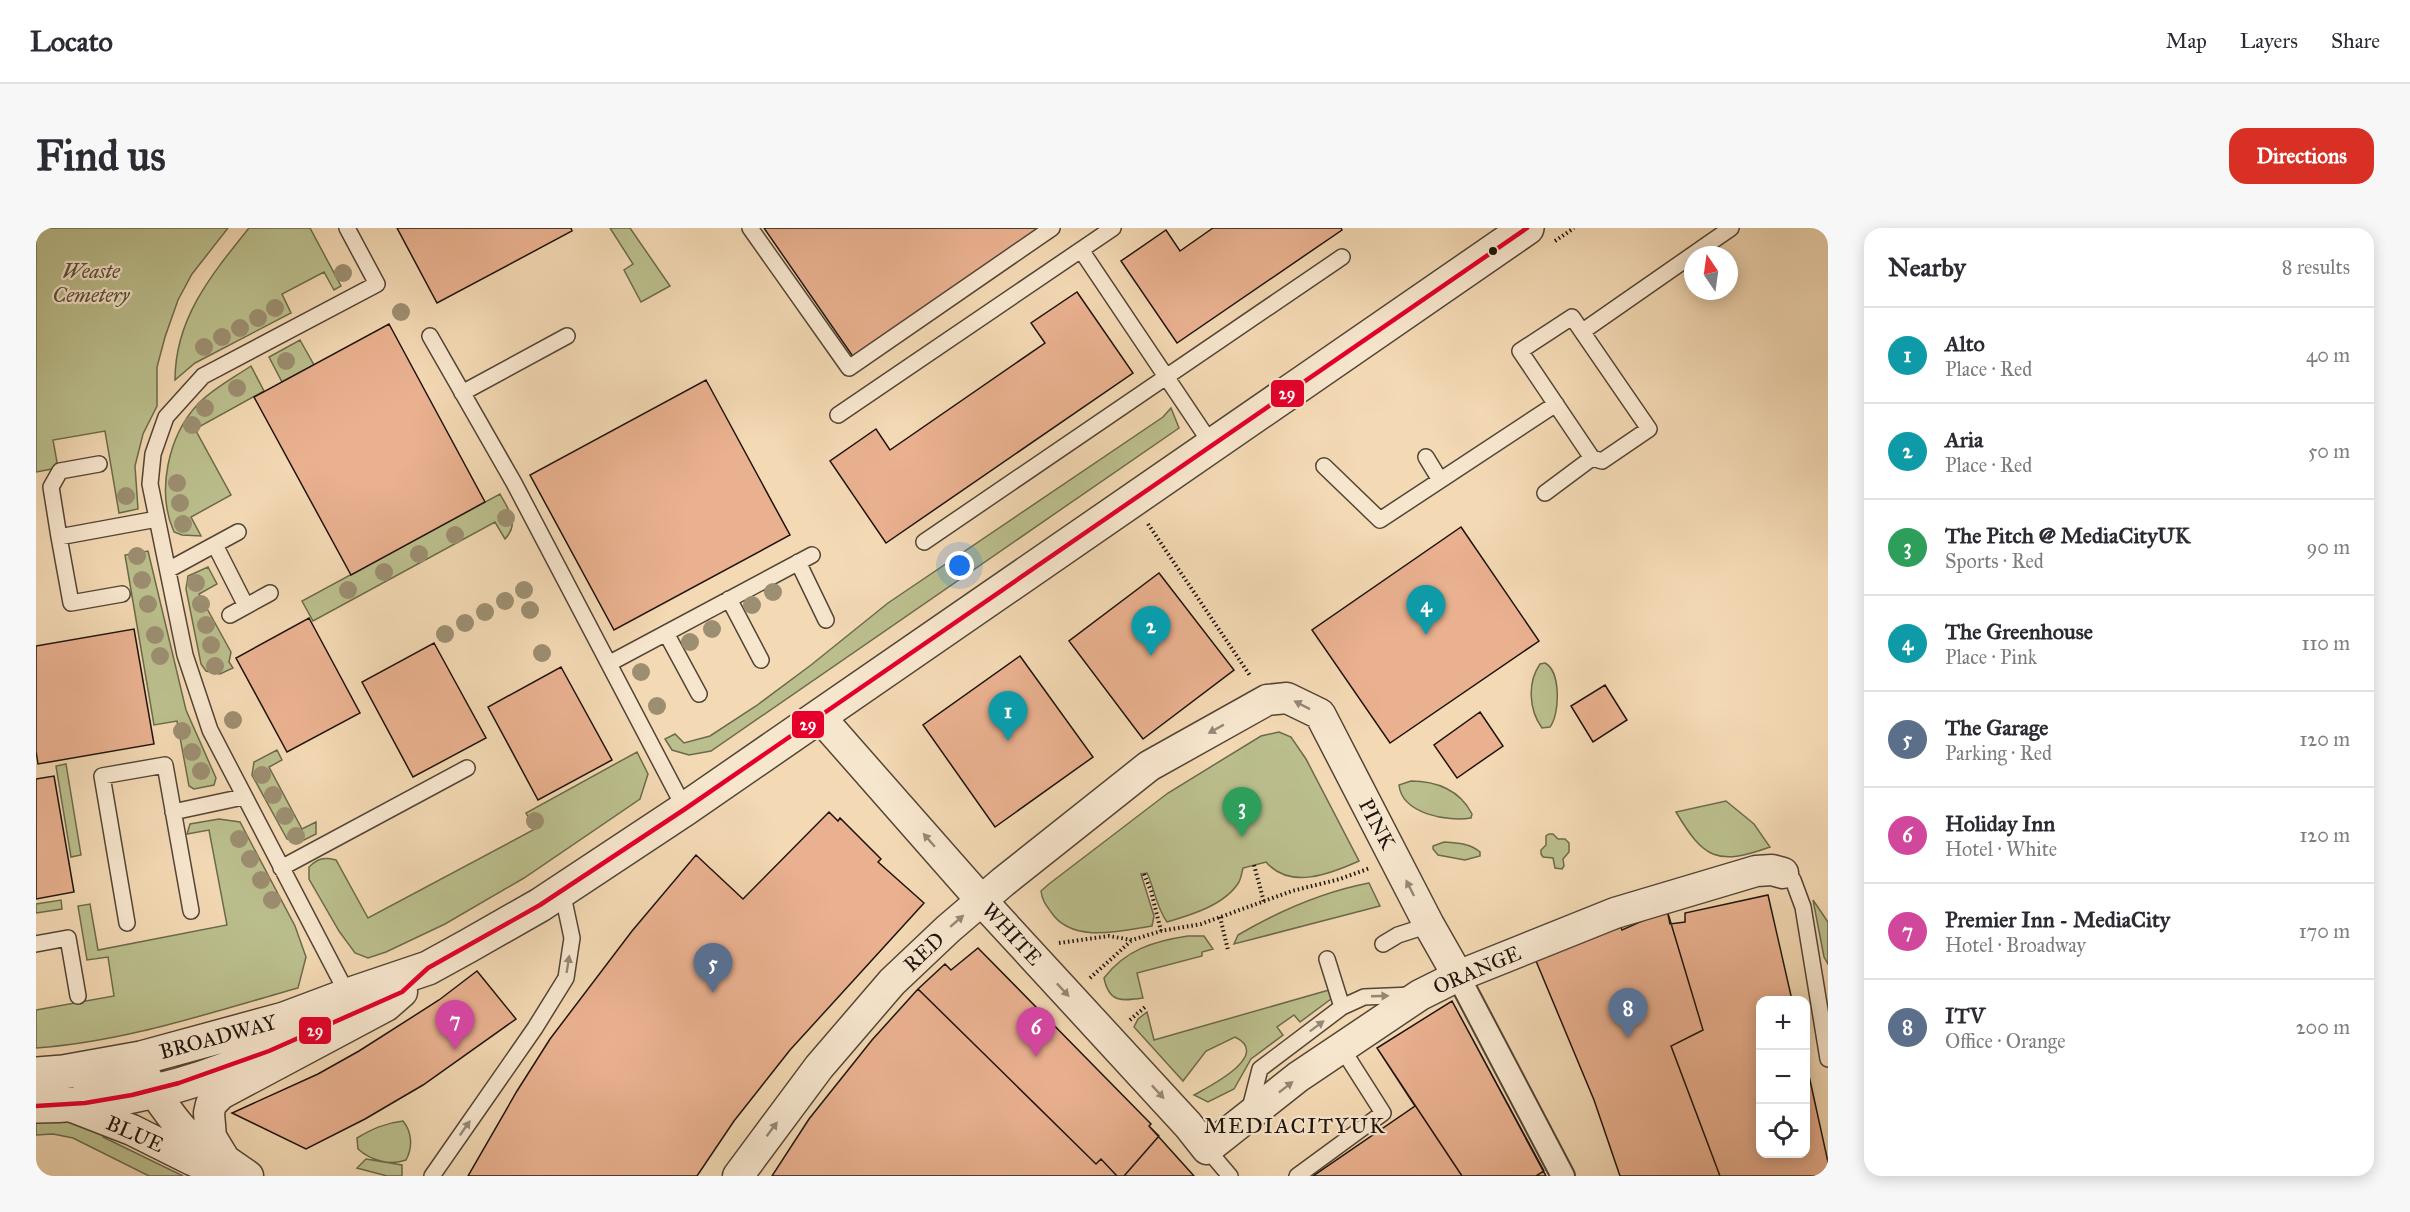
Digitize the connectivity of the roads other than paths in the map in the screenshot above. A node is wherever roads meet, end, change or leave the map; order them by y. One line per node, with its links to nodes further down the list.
1 (347, 228): 23 (lane)
2 (750, 228): 3 (lane)
3 (1052, 228)
4 (1113, 228): 7 (lane)
5 (1527, 228): 16 (street, BROADWAY)
6 (1731, 228): 9 (lane)
7 (1080, 250): 12 (lane); 15 (lane)
8 (1342, 257): 12 (lane)
9 (1583, 331): 14 (lane); 18 (lane)
10 (430, 336): 13 (lane)
11 (567, 336): 13 (lane)
12 (1167, 377): 16 (lane); 26 (lane)
13 (462, 393): 37 (lane)
14 (1556, 404): 18 (lane); 21 (lane)
15 (838, 415)
16 (1212, 445): 40 (street, BROADWAY)
17 (1426, 457): 21 (lane)
18 (1592, 458): 22 (lane)
19 (99, 464): 25 (lane)
20 (1324, 466): 21 (lane)
21 (1440, 480)
22 (1545, 493)
23 (157, 519): 25 (lane); 28 (lane)
24 (238, 532): 27 (lane)
25 (59, 537): 30 (lane)
26 (924, 542)
27 (214, 545): 28 (lane); 32 (lane)
28 (168, 570): 42 (lane)
29 (270, 593): 32 (lane)
30 (122, 594)
31 (729, 599): 34 (lane); 35 (lane); 36 (lane)
32 (246, 606): 33 (lane)
33 (230, 615)
34 (826, 620)
35 (666, 633): 37 (lane); 38 (lane)
36 (761, 660)
37 (610, 663): 43 (lane)
38 (699, 694)
39 (1267, 700): 48 (street, RED, one-way to 48); 51 (street, PINK, one-way to 39)
40 (820, 717): 43 (street, BROADWAY); 48 (street, WHITE, one-way to 40)
41 (467, 768): 45 (lane)
42 (243, 797): 44 (lane); 45 (lane)
43 (685, 809): 47 (street, BROADWAY)
44 (173, 812): 49 (lane); 50 (lane)
45 (281, 868): 60 (lane)
46 (1784, 873): 56 (street, ORANGE); 57 (lane)
47 (562, 891): 55 (street, BROADWAY); 74 (lane, one-way to 47)
48 (981, 900): 72 (street, WHITE, one-way to 72); 75 (street, RED, one-way to 48)
49 (190, 911)
50 (127, 922)
51 (1429, 925): 53 (lane); 56 (street, PINK)
52 (36, 944): 62 (lane)
53 (1383, 944)
54 (1327, 959): 63 (lane)
55 (428, 968): 59 (street, BROADWAY); 60 (street, BROADWAY)
56 (1458, 976): 61 (street, ORANGE); 78 (street, PINK)
57 (1815, 980): 58 (lane); 65 (lane)
58 (1828, 990)
59 (402, 992): 68 (street, BROADWAY); 73 (street, BROADWAY)
60 (348, 994): 66 (street, BROADWAY)
61 (1420, 995): 63 (lane, one-way to 61); 64 (street, ORANGE)
62 (78, 996)
63 (1342, 1007): 71 (lane, one-way to 63)
64 (1341, 1047): 71 (street, ORANGE, one-way to 64); 77 (lane)
65 (1828, 1059)
66 (36, 1074)
67 (36, 1088): 68 (street, BROADWAY)
68 (153, 1090): 70 (street, BROADWAY); 73 (street, BROADWAY)
69 (36, 1106): 70 (street, BROADWAY)
70 (70, 1106): 73 (street, BLUE)
71 (1247, 1118): 72 (street, ORANGE)
72 (1207, 1149): 76 (lane)
73 (235, 1171)
74 (432, 1176)
75 (738, 1176)
76 (1230, 1176)
77 (1297, 1176)
78 (1563, 1176)

